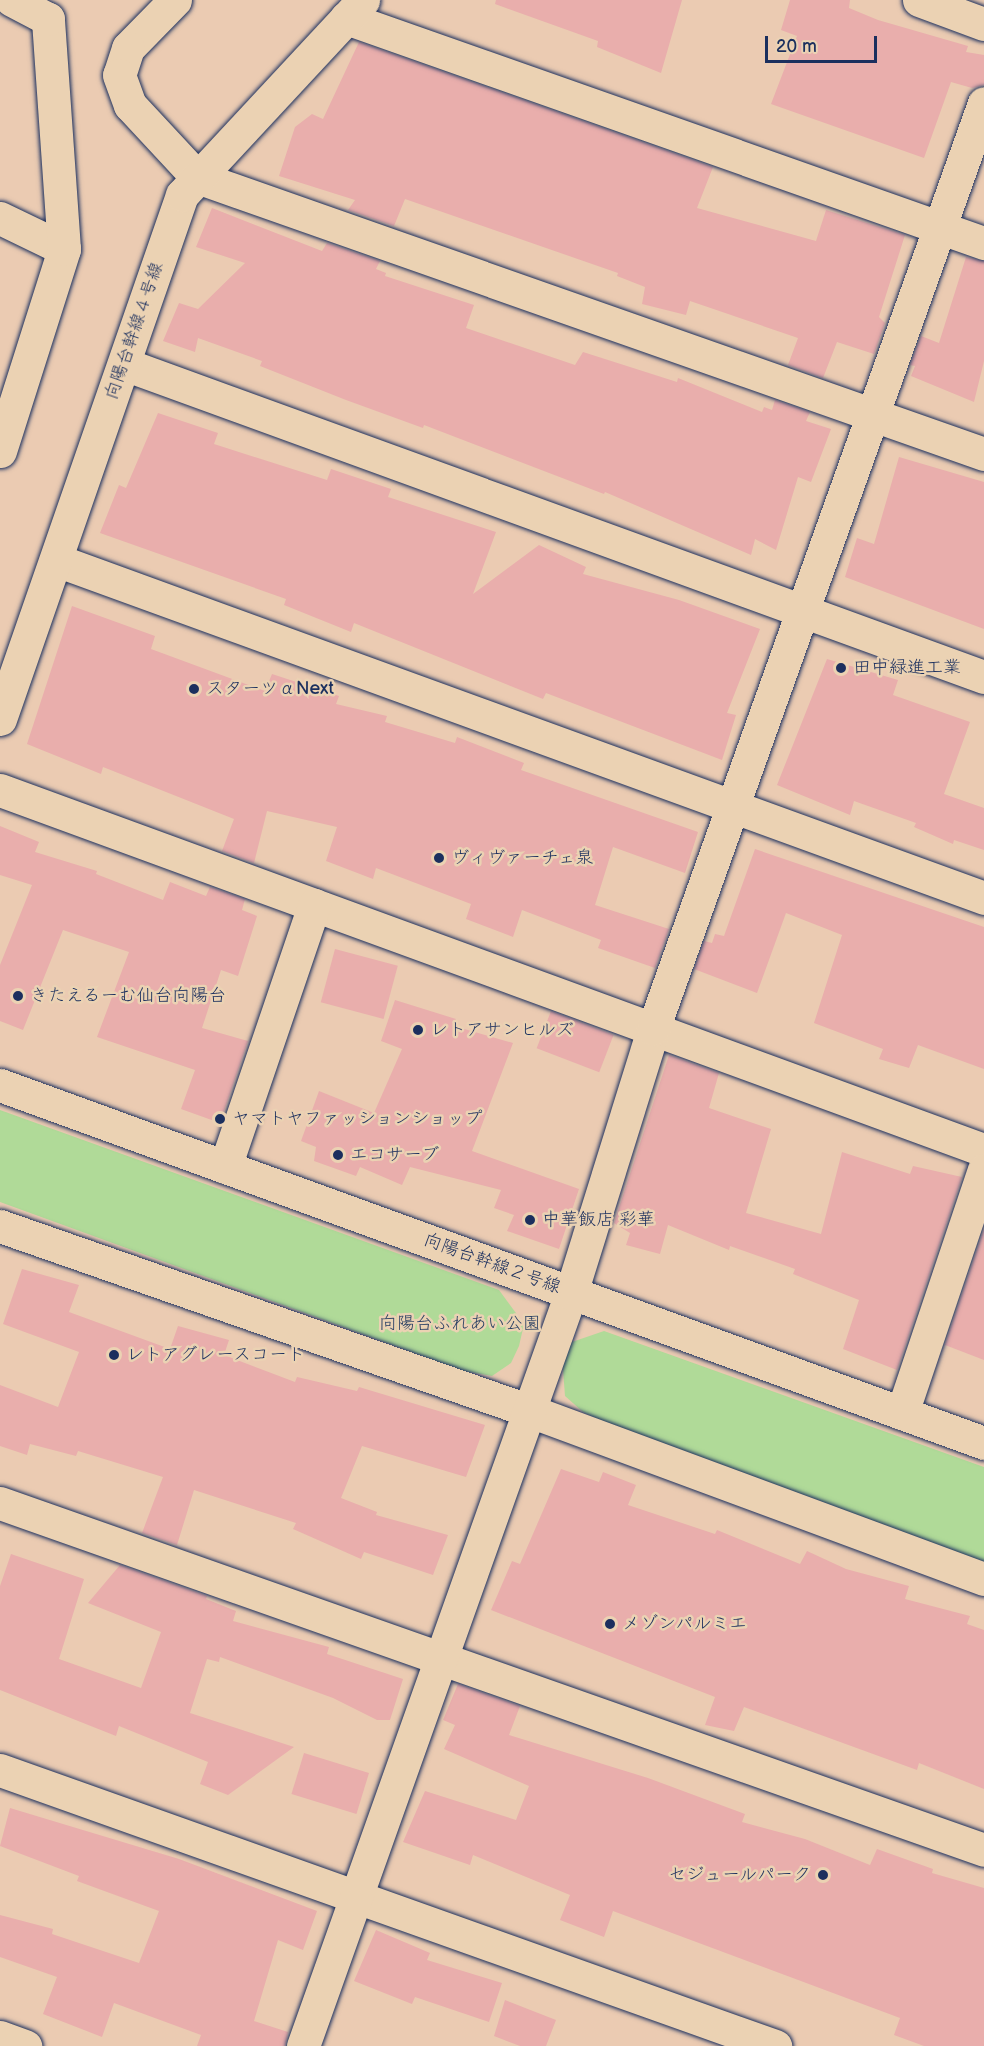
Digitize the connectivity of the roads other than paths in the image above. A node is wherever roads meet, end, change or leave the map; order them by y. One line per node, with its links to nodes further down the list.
1 (12, 0): 4 (street)
2 (175, 0): 8 (street)
3 (919, 0): 6 (street)
4 (59, 9): 12 (street)
5 (355, 9): 8 (street, 向陽台幹線４号線); 10 (street)
6 (984, 24)
7 (984, 103): 10 (street)
8 (197, 177): 13 (street, 向陽台幹線４号線); 14 (street)
9 (0, 218): 12 (street)
10 (938, 227): 11 (street); 14 (street)
11 (984, 243)
12 (64, 249): 15 (street)
13 (124, 364): 17 (street, 向陽台幹線４号線); 18 (street)
14 (874, 415): 16 (street); 18 (street)
15 (1, 445)
16 (984, 454)
17 (56, 560): 20 (street, 向陽台幹線４号線); 22 (street)
18 (803, 611): 19 (street); 22 (street)
19 (984, 677)
20 (0, 718)
21 (0, 790): 24 (street)
22 (733, 806): 23 (street); 25 (street)
23 (984, 898)
24 (314, 905): 25 (street); 28 (street)
25 (653, 1029): 27 (street); 31 (street)
26 (0, 1084): 28 (street, 向陽台幹線２号線)
27 (984, 1150)
28 (225, 1167): 31 (street, 向陽台幹線２号線)
29 (984, 1170): 33 (street)
30 (0, 1226): 32 (street)
31 (571, 1293): 32 (street); 33 (street, 向陽台幹線２号線)
32 (530, 1411): 36 (street); 37 (street)
33 (902, 1413): 34 (street, 向陽台幹線２号線)
34 (984, 1443)
35 (0, 1503): 37 (street)
36 (984, 1580)
37 (441, 1658): 39 (street); 40 (street)
38 (0, 1770): 40 (street)
39 (984, 1850)
40 (357, 1897): 43 (street); 44 (street)
41 (0, 2037): 42 (street)
42 (25, 2046)
43 (303, 2046)
44 (775, 2046)

